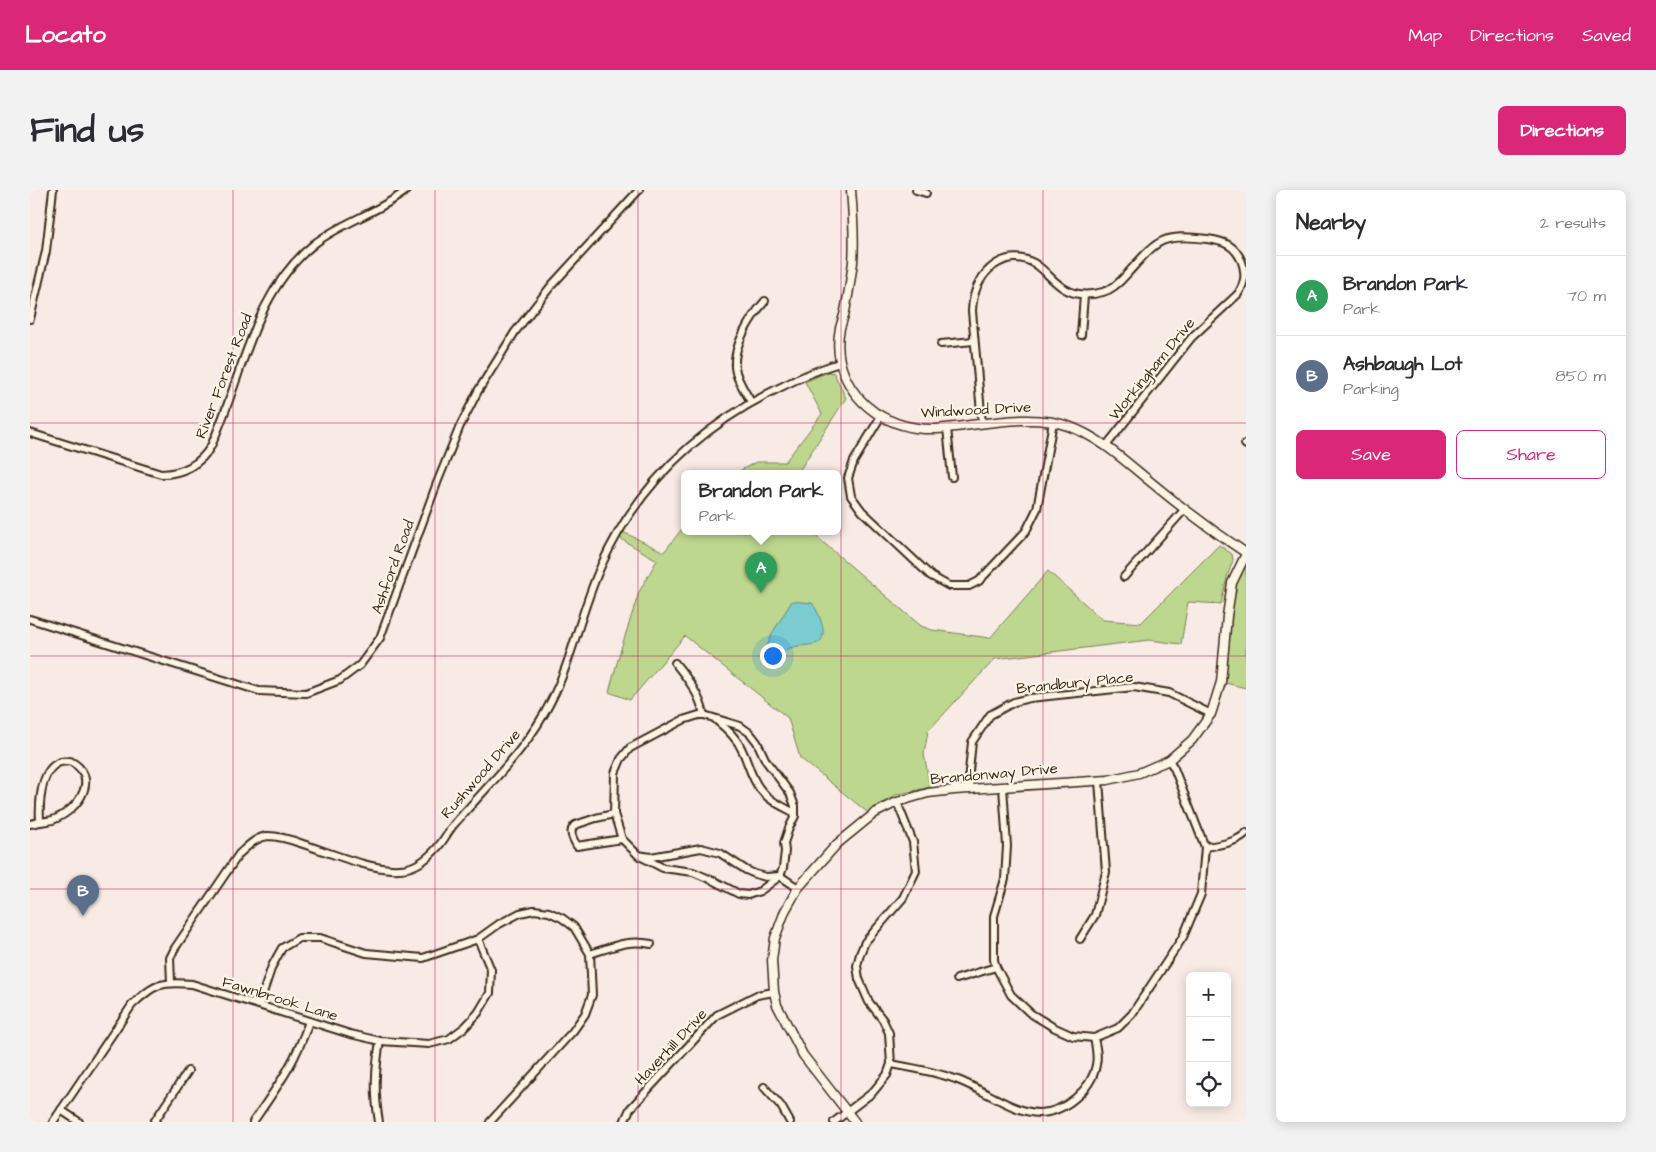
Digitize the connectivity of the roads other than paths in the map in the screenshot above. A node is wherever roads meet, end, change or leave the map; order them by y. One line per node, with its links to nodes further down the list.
1 (53, 190): 10 (street)
2 (406, 190): 20 (street, River Forest Road)
3 (639, 190): 26 (street, Ashford Road)
4 (851, 190): 14 (street, Windwood Drive)
5 (916, 190): 6 (street)
6 (926, 193)
7 (1244, 260): 8 (street); 21 (street, Workingham Drive)
8 (1084, 295): 11 (street); 12 (street)
9 (764, 301): 15 (street)
10 (30, 319)
11 (1081, 335)
12 (974, 340): 13 (street); 18 (street)
13 (942, 344)
14 (840, 363): 15 (street, Rushwood Drive); 16 (street, Windwood Drive)
15 (751, 402): 52 (street, Rushwood Drive)
16 (881, 416): 17 (street); 19 (street, Windwood Drive)
17 (1053, 422): 18 (street, Windwood Drive); 21 (street, Windwood Drive)
18 (982, 424): 19 (street, Windwood Drive)
19 (947, 428): 22 (street)
20 (30, 433)
21 (1106, 446): 23 (street, Windwood Drive)
22 (952, 478)
23 (1184, 510): 24 (street, Windwood Drive); 25 (street)
24 (1246, 553): 28 (street, Brandonway Drive)
25 (1124, 577)
26 (30, 619)
27 (675, 663): 29 (street)
28 (1211, 714): 31 (street, Brandonway Drive); 34 (street, Brandbury Place)
29 (704, 715): 30 (street); 37 (street)
30 (714, 718): 36 (street); 36 (street)
31 (1169, 760): 32 (street, Brandonway Drive); 42 (street)
32 (1099, 781): 33 (street, Brandonway Drive); 47 (street)
33 (1003, 787): 34 (street, Brandonway Drive); 50 (street)
34 (970, 789): 35 (street, Brandonway Drive)
35 (898, 802): 45 (street, Brandonway Drive); 58 (street)
36 (795, 813): 44 (street)
37 (614, 814): 41 (street); 41 (street)
38 (40, 822): 38 (street); 39 (street)
39 (30, 824)
40 (1246, 833): 42 (street)
41 (622, 839): 43 (street)
42 (1205, 846): 56 (street)
43 (638, 855): 44 (street); 44 (street)
44 (780, 876): 45 (street)
45 (798, 888): 53 (street, Brandonway Drive)
46 (478, 939): 49 (street); 54 (street); 57 (street, Fawnbrook Lane)
47 (1080, 939)
48 (651, 944): 49 (street)
49 (590, 954): 68 (street)
50 (996, 967): 51 (street); 56 (street)
51 (957, 979)
52 (171, 982): 54 (street, Fawnbrook Lane); 61 (street, Fawnbrook Lane)
53 (774, 992): 62 (street, Brandonway Drive); 69 (street, Haverhill Drive)
54 (259, 1006): 55 (street, Fawnbrook Lane)
55 (309, 1021): 57 (street, Fawnbrook Lane); 66 (street)
56 (1094, 1038): 58 (street)
57 (380, 1041): 67 (street)
58 (892, 1064): 62 (street)
59 (188, 1071): 65 (street)
60 (764, 1087): 70 (street)
61 (61, 1110): 63 (street, Fawnbrook Lane); 64 (street)
62 (847, 1112): 71 (street); 72 (street, Brandonway Drive)
63 (53, 1122)
64 (79, 1122)
65 (154, 1122)
66 (253, 1122)
67 (379, 1122)
68 (490, 1122)
69 (624, 1122)
70 (790, 1122)
71 (834, 1122)
72 (855, 1122)

